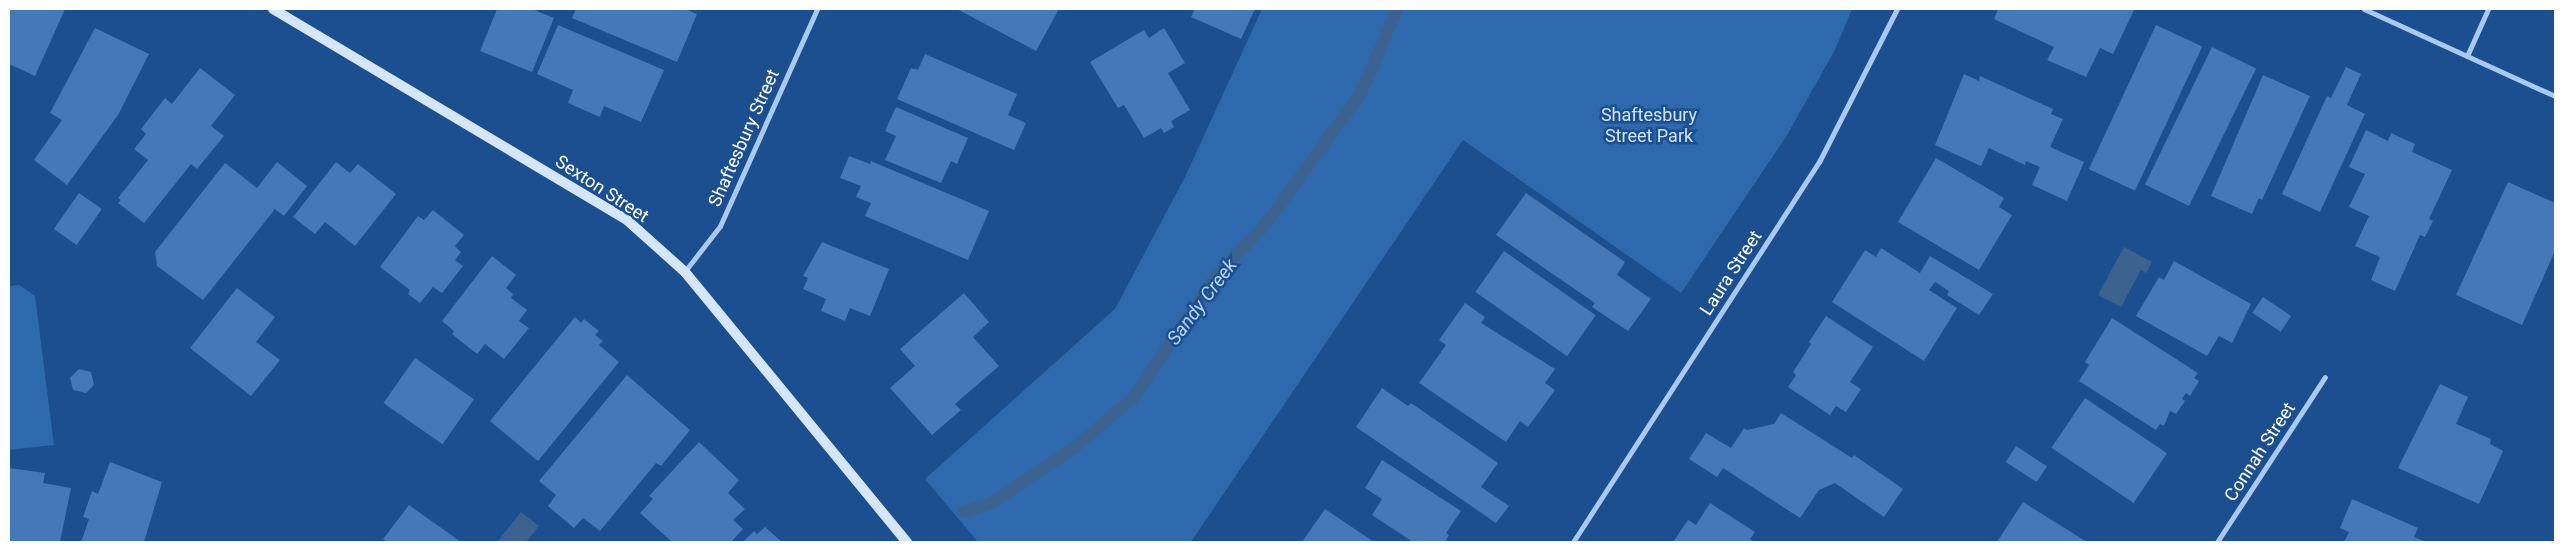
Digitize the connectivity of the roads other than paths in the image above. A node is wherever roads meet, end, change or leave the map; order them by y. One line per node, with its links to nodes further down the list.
1 (273, 9): 8 (main road, Sexton Street)
2 (817, 9): 8 (street, Shaftesbury Street)
3 (1897, 9): 11 (street, Laura Street)
4 (2364, 9): 6 (street)
5 (2488, 9): 6 (street)
6 (2467, 56): 7 (street)
7 (2555, 96)
8 (685, 272): 10 (main road, Sexton Street)
9 (2325, 377): 12 (street, Connah Street)
10 (907, 542)
11 (1573, 542)
12 (2217, 542)

